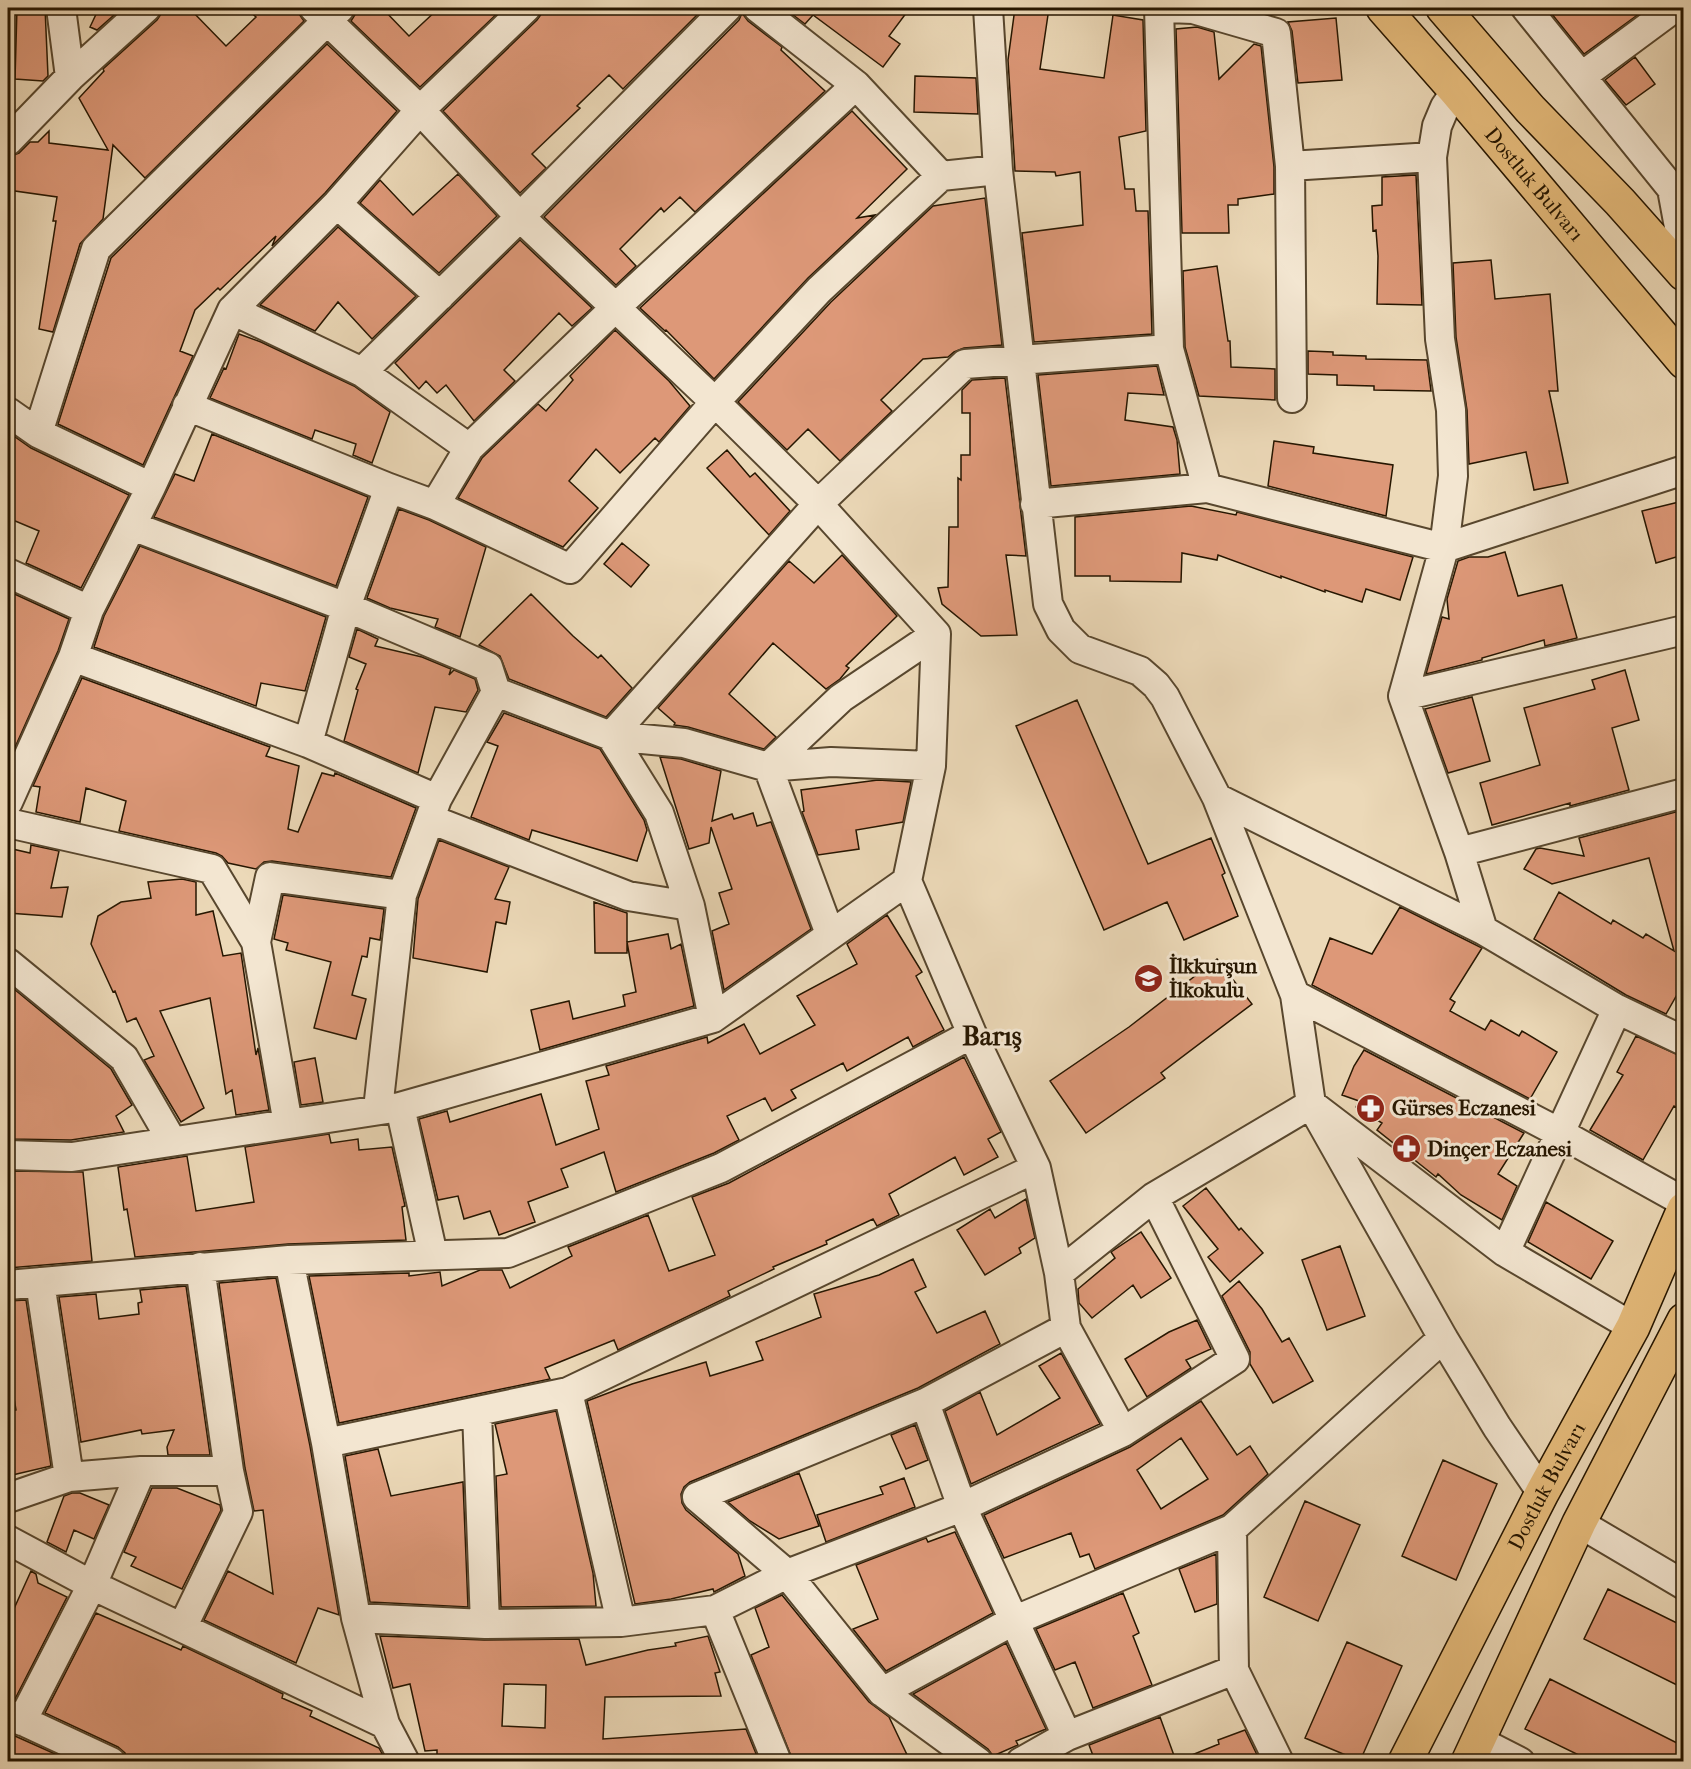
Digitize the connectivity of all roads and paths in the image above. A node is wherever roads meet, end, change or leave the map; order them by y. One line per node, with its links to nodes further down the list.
1 (61, 8): 15 (street)
2 (146, 8): 15 (street)
3 (526, 8): 18 (street)
4 (727, 8): 26 (street)
5 (758, 8): 16 (street)
6 (988, 8): 22 (street)
7 (1159, 8): 32 (street)
8 (1185, 8): 21 (street)
9 (1383, 8): 17 (main road, Dostluk Bulvarı)
10 (1443, 8): 28 (main road)
11 (1526, 8): 14 (street)
12 (1664, 10): 14 (street)
13 (327, 12): 18 (street); 40 (street)
14 (1581, 76): 24 (street)
15 (70, 77): 19 (street)
16 (856, 85): 23 (street); 30 (street)
17 (1456, 91): 20 (street); 34 (main road, Dostluk Bulvarı)
18 (420, 110): 25 (street); 26 (street)
19 (8, 141)
20 (1432, 157): 21 (street); 50 (street)
21 (1290, 166): 36 (street)
22 (998, 170): 23 (street); 33 (street)
23 (941, 176): 37 (street)
24 (1678, 185): 27 (street)
25 (337, 204): 29 (street); 31 (street)
26 (520, 217): 29 (street); 30 (street)
27 (1683, 254)
28 (1683, 274)
29 (440, 296): 35 (street)
30 (616, 307): 37 (street); 41 (street)
31 (232, 310): 35 (street); 38 (street)
32 (1169, 349): 33 (street); 45 (street)
33 (1021, 360): 46 (street); 47 (street)
34 (1683, 362)
35 (362, 372): 41 (street)
36 (1292, 398)
37 (715, 402): 46 (street); 48 (street)
38 (187, 406): 43 (street); 44 (street)
39 (8, 412): 40 (street)
40 (38, 433): 43 (street)
41 (469, 448): 48 (street)
42 (1683, 470): 50 (street)
43 (151, 487): 49 (street)
44 (389, 488): 48 (street); 52 (street)
45 (1207, 488): 47 (street); 50 (street)
46 (818, 504): 55 (street); 59 (street)
47 (1035, 504): 64 (street)
48 (435, 505)
49 (132, 526): 52 (street); 53 (street)
50 (1444, 548): 58 (street)
51 (8, 573): 53 (street)
52 (346, 607): 57 (street); 60 (street)
53 (89, 610): 56 (street)
54 (1683, 630): 58 (street)
55 (936, 634): 61 (street); 62 (street)
56 (73, 657): 60 (street); 65 (street)
57 (496, 692): 59 (street); 66 (street)
58 (1402, 696): 68 (street)
59 (611, 736): 62 (street); 71 (street)
60 (308, 743): 66 (street)
61 (931, 766): 62 (street); 69 (street)
62 (768, 767): 73 (street)
63 (1683, 793): 68 (street)
64 (1217, 798): 72 (street); 76 (street)
65 (8, 802)
66 (433, 809): 70 (street); 71 (street)
67 (8, 823): 74 (street)
68 (1459, 852): 72 (street)
69 (907, 881): 73 (street); 79 (street)
70 (402, 895): 74 (street); 82 (street)
71 (690, 906): 78 (street)
72 (1483, 930): 77 (street)
73 (830, 934): 78 (street)
74 (256, 942): 83 (street)
75 (8, 963): 85 (street)
76 (1295, 995): 81 (street); 84 (street)
77 (1617, 1009): 80 (street); 84 (street)
78 (713, 1018): 82 (street)
79 (972, 1034): 87 (street); 92 (street)
80 (1683, 1041)
81 (1311, 1104): 88 (street); 91 (street); 101 (street)
82 (389, 1108): 83 (street); 92 (street)
83 (288, 1124): 85 (street)
84 (1560, 1133): 89 (street); 91 (street)
85 (172, 1141): 86 (street)
86 (8, 1155)
87 (1036, 1168): 95 (street); 103 (street)
88 (1154, 1197): 95 (street); 106 (street)
89 (1683, 1202)
90 (1683, 1209): 99 (main road, Dostluk Bulvarı)
91 (1505, 1252): 99 (street)
92 (433, 1255): 93 (street)
93 (290, 1260): 94 (street); 107 (street)
94 (200, 1267): 96 (street); 108 (street)
95 (1059, 1273): 100 (street)
96 (40, 1282): 97 (street); 110 (street)
97 (8, 1285)
98 (1683, 1320): 102 (main road)
99 (1633, 1327): 111 (main road, Dostluk Bulvarı)
100 (1066, 1328): 104 (street); 106 (street)
101 (1443, 1338): 111 (street); 115 (street)
102 (1676, 1353): 114 (main road)
103 (568, 1392): 105 (street); 123 (street)
104 (925, 1403): 113 (street); 117 (street)
105 (477, 1412): 107 (street); 124 (street)
106 (1123, 1432): 113 (street)
107 (326, 1443): 121 (street)
108 (229, 1471): 109 (street); 125 (street)
109 (141, 1472): 110 (street); 118 (street)
110 (69, 1477): 112 (street)
111 (1542, 1493): 138 (main road, Dostluk Bulvarı)
112 (8, 1498)
113 (962, 1507): 117 (street); 122 (street)
114 (1579, 1523): 119 (street); 131 (main road)
115 (1232, 1529): 122 (street); 126 (street)
116 (8, 1540): 118 (street)
117 (787, 1574): 120 (street); 127 (street)
118 (92, 1585): 125 (street); 128 (street)
119 (1683, 1585)
120 (715, 1610): 123 (street); 134 (street)
121 (356, 1618): 124 (street); 129 (street)
122 (1013, 1621): 127 (street); 130 (street)
123 (621, 1622): 124 (street)
124 (485, 1624)
125 (183, 1626): 129 (street)
126 (1234, 1670): 130 (street); 137 (street)
127 (882, 1692): 135 (street)
128 (15, 1717): 132 (street)
129 (385, 1724): 133 (street)
130 (1067, 1736): 136 (street)
131 (1474, 1751): 139 (street)
132 (111, 1761)
133 (405, 1761)
134 (777, 1761)
135 (978, 1761)
136 (1021, 1761)
137 (1279, 1761)
138 (1405, 1761)
139 (1520, 1761)

